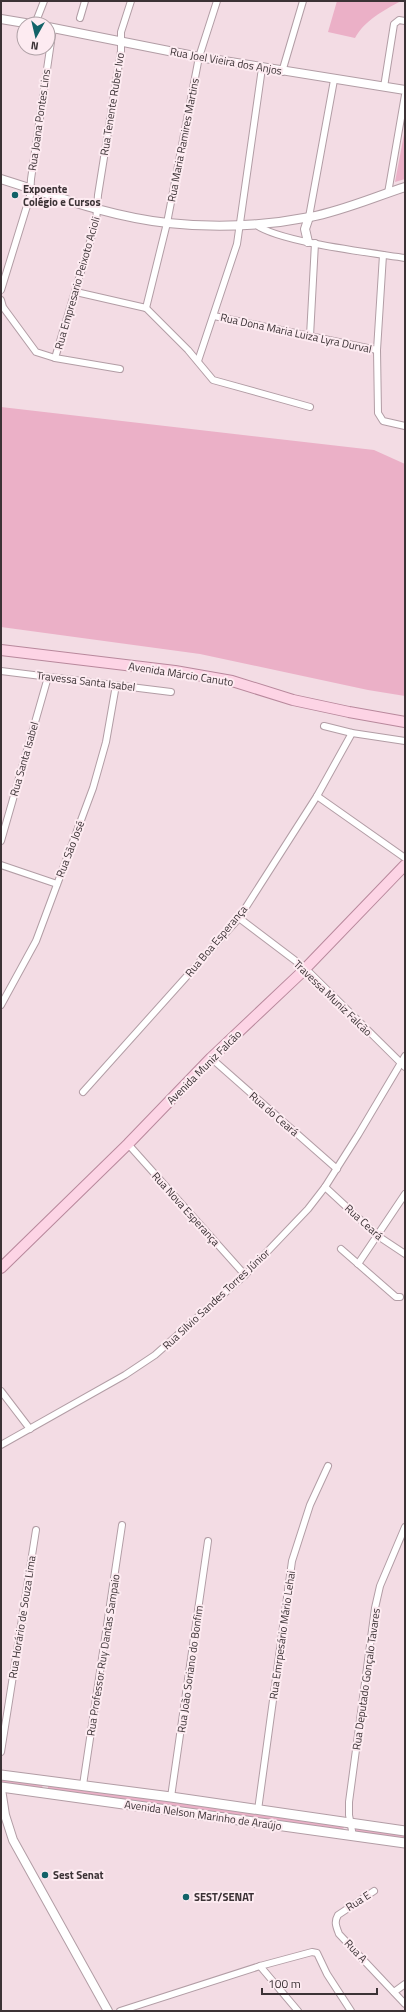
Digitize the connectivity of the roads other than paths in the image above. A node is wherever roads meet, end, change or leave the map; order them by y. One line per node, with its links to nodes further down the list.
1 (44, 1): 6 (street)
2 (85, 1): 7 (street)
3 (131, 1): 12 (street, Rua Tenente Ruber Ivo)
4 (217, 1): 14 (street, Rua Maria Ramires Martins)
5 (303, 1): 16 (street)
6 (38, 16)
7 (80, 18)
8 (1, 19): 10 (street)
9 (405, 21): 18 (street)
10 (16, 22)
11 (56, 29): 12 (street, Rua Joel Vieira dos Anjos)
12 (120, 42): 14 (street, Rua Joel Vieira dos Anjos); 25 (street, Rua Tenente Ruber Ivo)
13 (46, 56): 23 (street, Rua Joana Pontes Lins)
14 (199, 57): 15 (street, Rua Joel Vieira dos Anjos); 27 (street, Rua Maria Ramires Martins)
15 (262, 68): 16 (street, Rua Joel Vieira dos Anjos); 29 (street)
16 (282, 72): 17 (street, Rua Joel Vieira dos Anjos)
17 (334, 80): 18 (street, Rua Joel Vieira dos Anjos); 26 (street)
18 (384, 87): 19 (street, Rua Joel Vieira dos Anjos)
19 (405, 90)
20 (405, 95): 24 (street)
21 (1, 179): 23 (street)
22 (405, 187): 24 (street)
23 (30, 188): 25 (street); 33 (street, Rua Joana Pontes Lins)
24 (388, 192): 26 (street)
25 (98, 209): 27 (street); 35 (street, Rua Empresario Peixoto Acioli)
26 (309, 217): 28 (street); 30 (street)
27 (168, 223): 29 (street); 37 (street, Rua Maria Ramires Martins)
28 (255, 224): 29 (street); 30 (street)
29 (240, 225): 38 (street)
30 (312, 242): 31 (street); 39 (street)
31 (383, 255): 32 (street); 40 (street)
32 (405, 258)
33 (3, 277): 34 (street, Rua Joana Pontes Lins)
34 (1, 290)
35 (76, 292): 37 (street); 41 (street, Rua Empresario Peixoto Acioli)
36 (1, 300): 41 (street)
37 (146, 308): 42 (street)
38 (214, 316): 39 (street, Rua Dona Maria Luiza Lyra Durval); 42 (street)
39 (310, 336): 40 (street, Rua Dona Maria Luiza Lyra Durval)
40 (377, 350): 45 (street)
41 (54, 358): 43 (street)
42 (198, 361): 44 (street)
43 (120, 369)
44 (310, 407)
45 (405, 426)
46 (1, 650): 51 (main road, Avenida Márcio Canuto)
47 (1, 671): 48 (street, Travessa Santa Isabel)
48 (48, 676): 49 (street, Travessa Santa Isabel); 57 (street, Rua Santa Isabel)
49 (116, 685): 50 (street, Travessa Santa Isabel); 62 (street, Rua São José)
50 (171, 692)
51 (405, 722)
52 (324, 726): 53 (street)
53 (352, 733): 54 (street); 55 (street, Rua Boa Esperança)
54 (405, 742)
55 (317, 796): 59 (street); 63 (street, Rua Boa Esperança)
56 (1, 810): 57 (street)
57 (9, 812): 58 (street, Rua Santa Isabel)
58 (1, 841)
59 (405, 858)
60 (1, 865): 62 (street)
61 (405, 865): 64 (main road, Avenida Muniz Falcão)
62 (57, 884): 65 (street, Rua São José)
63 (238, 918): 64 (street, Travessa Muniz Falcão); 69 (street, Rua Boa Esperança)
64 (305, 968): 67 (main road, Avenida Muniz Falcão); 68 (street, Travessa Muniz Falcão)
65 (1, 1005)
66 (405, 1056): 68 (street, Rua Silvio Sandes Torres Júnior)
67 (211, 1058): 70 (main road, Avenida Muniz Falcão); 71 (street, Rua do Ceará)
68 (403, 1065): 71 (street, Rua Silvio Sandes Torres Júnior)
69 (83, 1092)
70 (128, 1144): 78 (main road, Avenida Muniz Falcão); 79 (street, Rua Nova Esperança)
71 (337, 1169): 72 (street, Rua Silvio Sandes Torres Júnior)
72 (325, 1187): 74 (street, Rua Ceará); 79 (street, Rua Silvio Sandes Torres Júnior)
73 (405, 1194): 74 (street)
74 (378, 1236): 76 (street, Rua Ceará); 77 (street)
75 (341, 1249): 77 (street)
76 (405, 1254)
77 (358, 1264): 80 (street)
78 (1, 1268)
79 (246, 1275): 82 (street, Rua Silvio Sandes Torres Júnior)
80 (400, 1297)
81 (1, 1391): 82 (street)
82 (30, 1430): 83 (street, Rua Silvio Sandes Torres Júnior)
83 (1, 1445)
84 (328, 1466): 96 (street, Rua Emrpesário Mário Lehai)
85 (122, 1525): 92 (street, Rua Professor Ruy Dantas Sampaio)
86 (405, 1527): 97 (street, Rua Deputado Gonçalo Tavares)
87 (36, 1530): 89 (street, Rua Horário de Souza Lima)
88 (208, 1541): 95 (street, Rua João Soriano do Bonfim)
89 (1, 1752)
90 (1, 1776): 91 (main road)
91 (47, 1781): 92 (main road); 94 (main road)
92 (83, 1785): 95 (main road)
93 (1, 1788): 94 (main road, Avenida Nelson Marinho de Araújo); 107 (street)
94 (46, 1793): 99 (main road, Avenida Nelson Marinho de Araújo)
95 (171, 1797): 96 (main road)
96 (258, 1810): 97 (main road)
97 (350, 1823): 98 (main road); 99 (street, Rua Deputado Gonçalo Tavares)
98 (405, 1831)
99 (353, 1836): 100 (main road, Avenida Nelson Marinho de Araújo)
100 (405, 1844)
101 (374, 1890): 102 (street, Rua E)
102 (340, 1934): 105 (street, Rua A)
103 (260, 1966): 108 (street); 109 (street); 110 (street)
104 (405, 1984): 105 (street)
105 (394, 1992): 106 (street, Rua A)
106 (405, 2004)
107 (108, 2011)
108 (120, 2011)
109 (298, 2011)
110 (351, 2011)

